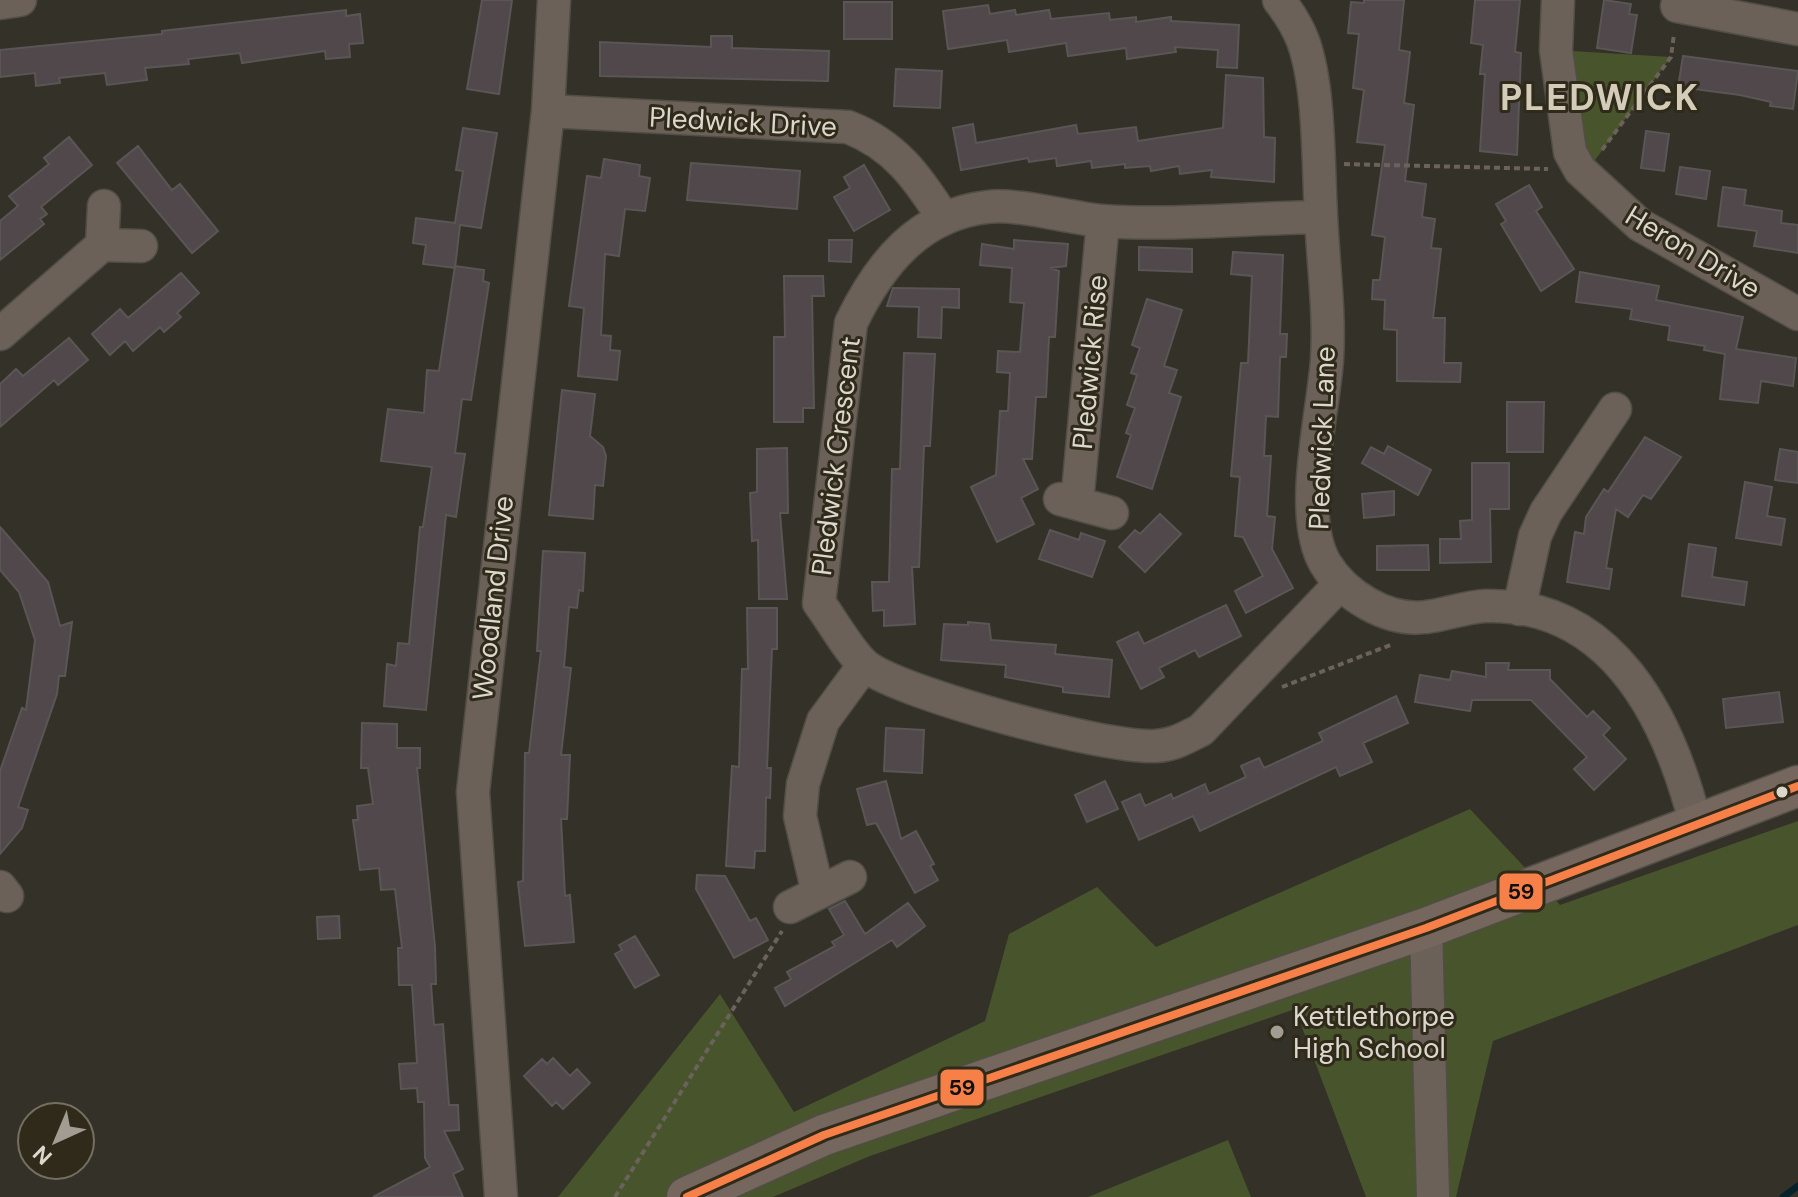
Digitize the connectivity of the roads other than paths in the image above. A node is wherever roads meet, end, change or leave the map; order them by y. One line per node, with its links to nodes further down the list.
1 (20, 0): 5 (street)
2 (554, 0): 9 (street, Woodland Drive)
3 (1279, 0): 11 (street, Pledwick Lane)
4 (1558, 0): 16 (street, Heron Drive)
5 (0, 3)
6 (1677, 6): 7 (street)
7 (1720, 7): 8 (street)
8 (1798, 29)
9 (548, 111): 12 (street, Pledwick Drive); 27 (street, Woodland Drive)
10 (104, 206): 14 (street)
11 (1321, 217): 13 (street, Pledwick Crescent); 20 (street, Pledwick Lane)
12 (944, 219): 13 (street, Pledwick Crescent); 22 (street, Pledwick Crescent)
13 (1103, 221): 19 (street, Pledwick Rise)
14 (102, 245): 15 (street); 17 (street)
15 (141, 246)
16 (1798, 314)
17 (0, 334)
18 (1615, 409): 21 (street)
19 (1112, 513)
20 (1340, 584): 21 (street, Pledwick Lane); 22 (street, Pledwick Crescent)
21 (1519, 609): 24 (street, Pledwick Lane)
22 (864, 665): 25 (street)
23 (1798, 786): 24 (main road)
24 (1696, 825): 26 (main road)
25 (850, 877)
26 (1426, 928): 28 (main road); 29 (street)
27 (501, 1197)
28 (687, 1197)
29 (1433, 1197)

